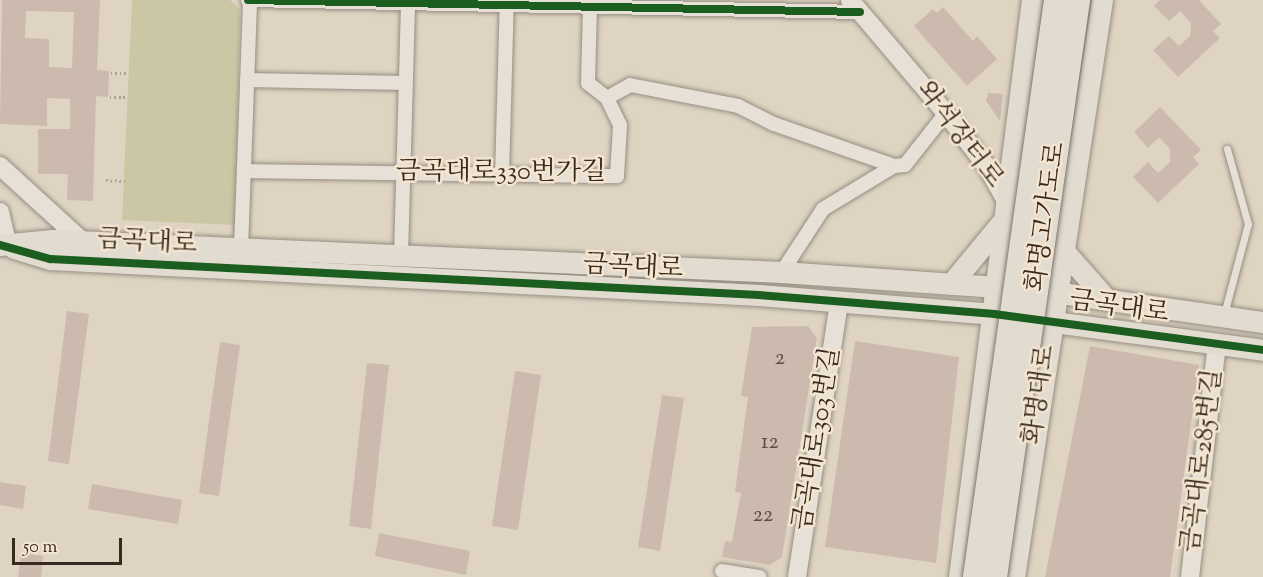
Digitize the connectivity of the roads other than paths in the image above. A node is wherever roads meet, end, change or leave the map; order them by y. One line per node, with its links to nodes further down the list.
1 (1032, 0): 21 (main road)
2 (1056, 0): 45 (highway, 화명고가도로, bridge)
3 (1078, 0): 46 (highway, 화명고가도로, bridge)
4 (1102, 0): 27 (main road, 화명대로)
5 (249, 1): 6 (street); 11 (street)
6 (408, 2): 7 (street); 12 (street)
7 (507, 3): 10 (street); 20 (street)
8 (676, 4): 9 (street); 10 (street)
9 (855, 6): 14 (street, 와석장터로)
10 (590, 8): 13 (street, 금곡대로330번가길)
11 (247, 80): 12 (street); 18 (street)
12 (405, 83): 19 (street)
13 (607, 98): 17 (street); 20 (street, 금곡대로330번가길)
14 (946, 113): 17 (street); 21 (street, 와석장터로)
15 (1227, 149): 36 (lane)
16 (0, 166): 24 (street)
17 (894, 166): 29 (street)
18 (244, 171): 19 (street, 금곡대로330번가길); 26 (street)
19 (403, 174): 20 (street, 금곡대로330번가길); 28 (street)
20 (502, 175)
21 (1006, 198): 23 (main road); 32 (street, 와석장터로)
22 (0, 212): 25 (street)
23 (1004, 221): 30 (main road); 31 (main road)
24 (82, 241): 25 (main road, 금곡대로); 26 (main road, 금곡대로)
25 (4, 245): 34 (main road, 금곡대로)
26 (241, 249): 28 (main road, 금곡대로)
27 (1062, 249): 32 (main road, 화명대로); 33 (main road)
28 (401, 256): 29 (main road, 금곡대로)
29 (782, 272): 30 (main road, 금곡대로)
30 (951, 284): 31 (main road, 금곡대로)
31 (997, 286): 32 (main road, 금곡대로); 35 (main road)
32 (1048, 292): 33 (main road, 금곡대로); 37 (main road, 화명대로)
33 (1107, 300): 36 (main road, 금곡대로)
34 (839, 302): 35 (main road, 금곡대로); 43 (street, 금곡대로303번길)
35 (994, 314): 37 (main road, 금곡대로); 44 (main road)
36 (1224, 316): 38 (main road, 금곡대로)
37 (1051, 320): 39 (main road, 금곡대로); 47 (main road, 화명대로)
38 (1263, 322)
39 (1217, 344): 40 (main road, 금곡대로); 48 (street, 금곡대로285번길)
40 (1263, 350)
41 (722, 571): 42 (street)
42 (760, 577)
43 (797, 577)
44 (959, 577)
45 (975, 577)
46 (995, 577)
47 (1014, 577)
48 (1190, 577)

